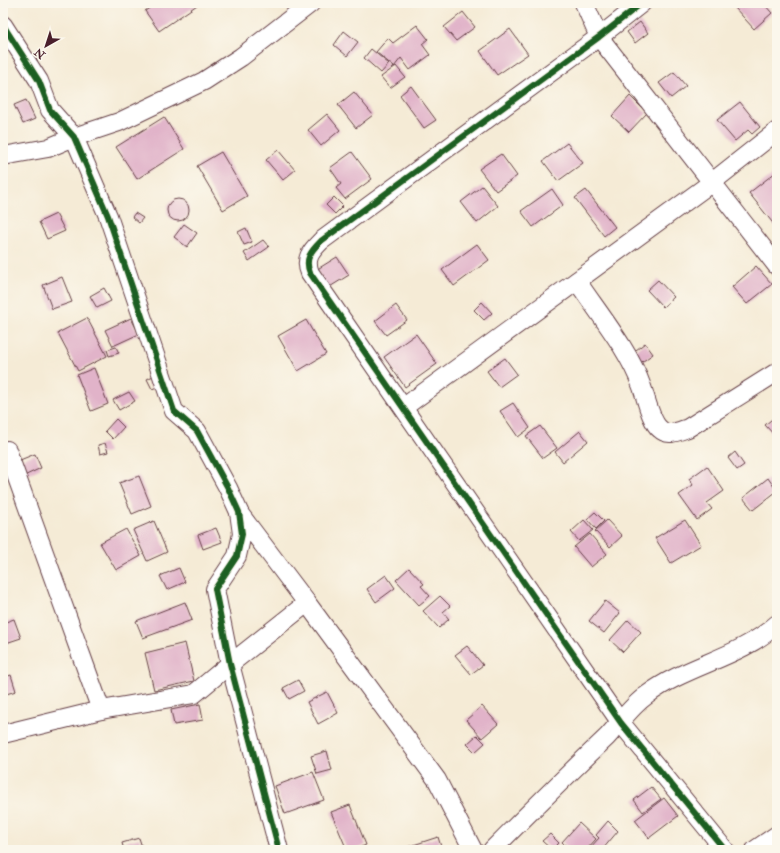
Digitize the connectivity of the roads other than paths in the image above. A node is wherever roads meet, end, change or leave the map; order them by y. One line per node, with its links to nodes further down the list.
1 (311, 3): 7 (street)
2 (584, 3): 5 (street)
3 (642, 3): 5 (street)
4 (3, 25): 7 (street)
5 (599, 37): 9 (street); 13 (street)
6 (777, 131): 9 (street)
7 (74, 136): 8 (street); 15 (street)
8 (3, 156)
9 (711, 183): 10 (street); 11 (street)
10 (777, 266)
11 (577, 281): 12 (street); 13 (street)
12 (777, 372)
13 (404, 407): 20 (street)
14 (7, 450): 19 (street)
15 (239, 512): 16 (street); 18 (street)
16 (307, 604): 18 (street); 24 (street)
17 (777, 624): 20 (street)
18 (230, 664): 19 (street); 23 (street)
19 (101, 710): 21 (street)
20 (621, 723): 25 (street); 26 (street)
21 (3, 734)
22 (777, 835): 27 (street)
23 (279, 850)
24 (473, 850)
25 (492, 850)
26 (725, 850)
27 (755, 850)

